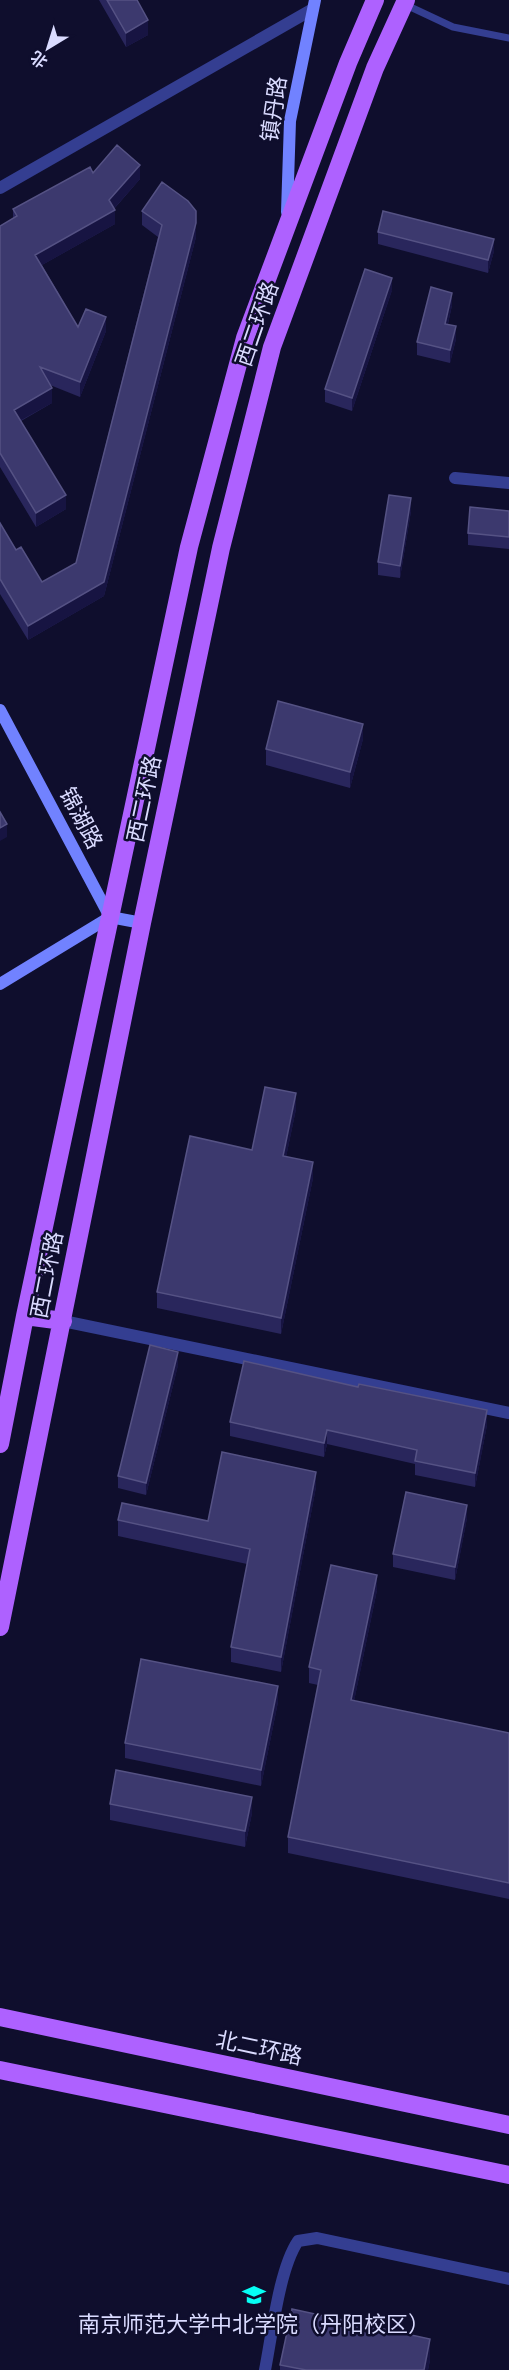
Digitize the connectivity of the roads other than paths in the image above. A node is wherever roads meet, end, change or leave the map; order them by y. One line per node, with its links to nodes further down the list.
1 (375, 0): 6 (main road, 西二环路)
2 (405, 2): 4 (lane); 7 (main road, 西二环路)
3 (314, 5): 5 (street); 6 (street, 镇丹路)
4 (509, 38)
5 (0, 188)
6 (287, 226): 7 (main road); 11 (main road, 西二环路)
7 (314, 237): 12 (main road, 西二环路)
8 (455, 478): 9 (street)
9 (509, 483)
10 (0, 710): 11 (street, 锦湖路)
11 (110, 917): 12 (street); 13 (street); 14 (main road, 西二环路)
12 (142, 923): 15 (main road, 西二环路)
13 (0, 984)
14 (25, 1316): 15 (main road); 17 (main road, 西二环路)
15 (63, 1321): 16 (street); 18 (main road, 西二环路)
16 (509, 1413)
17 (0, 1444)
18 (0, 1628)
19 (0, 2017): 21 (main road, 北二环路)
20 (0, 2070): 22 (main road)
21 (509, 2125)
22 (509, 2175)
23 (509, 2279): 24 (street)
24 (265, 2370)

